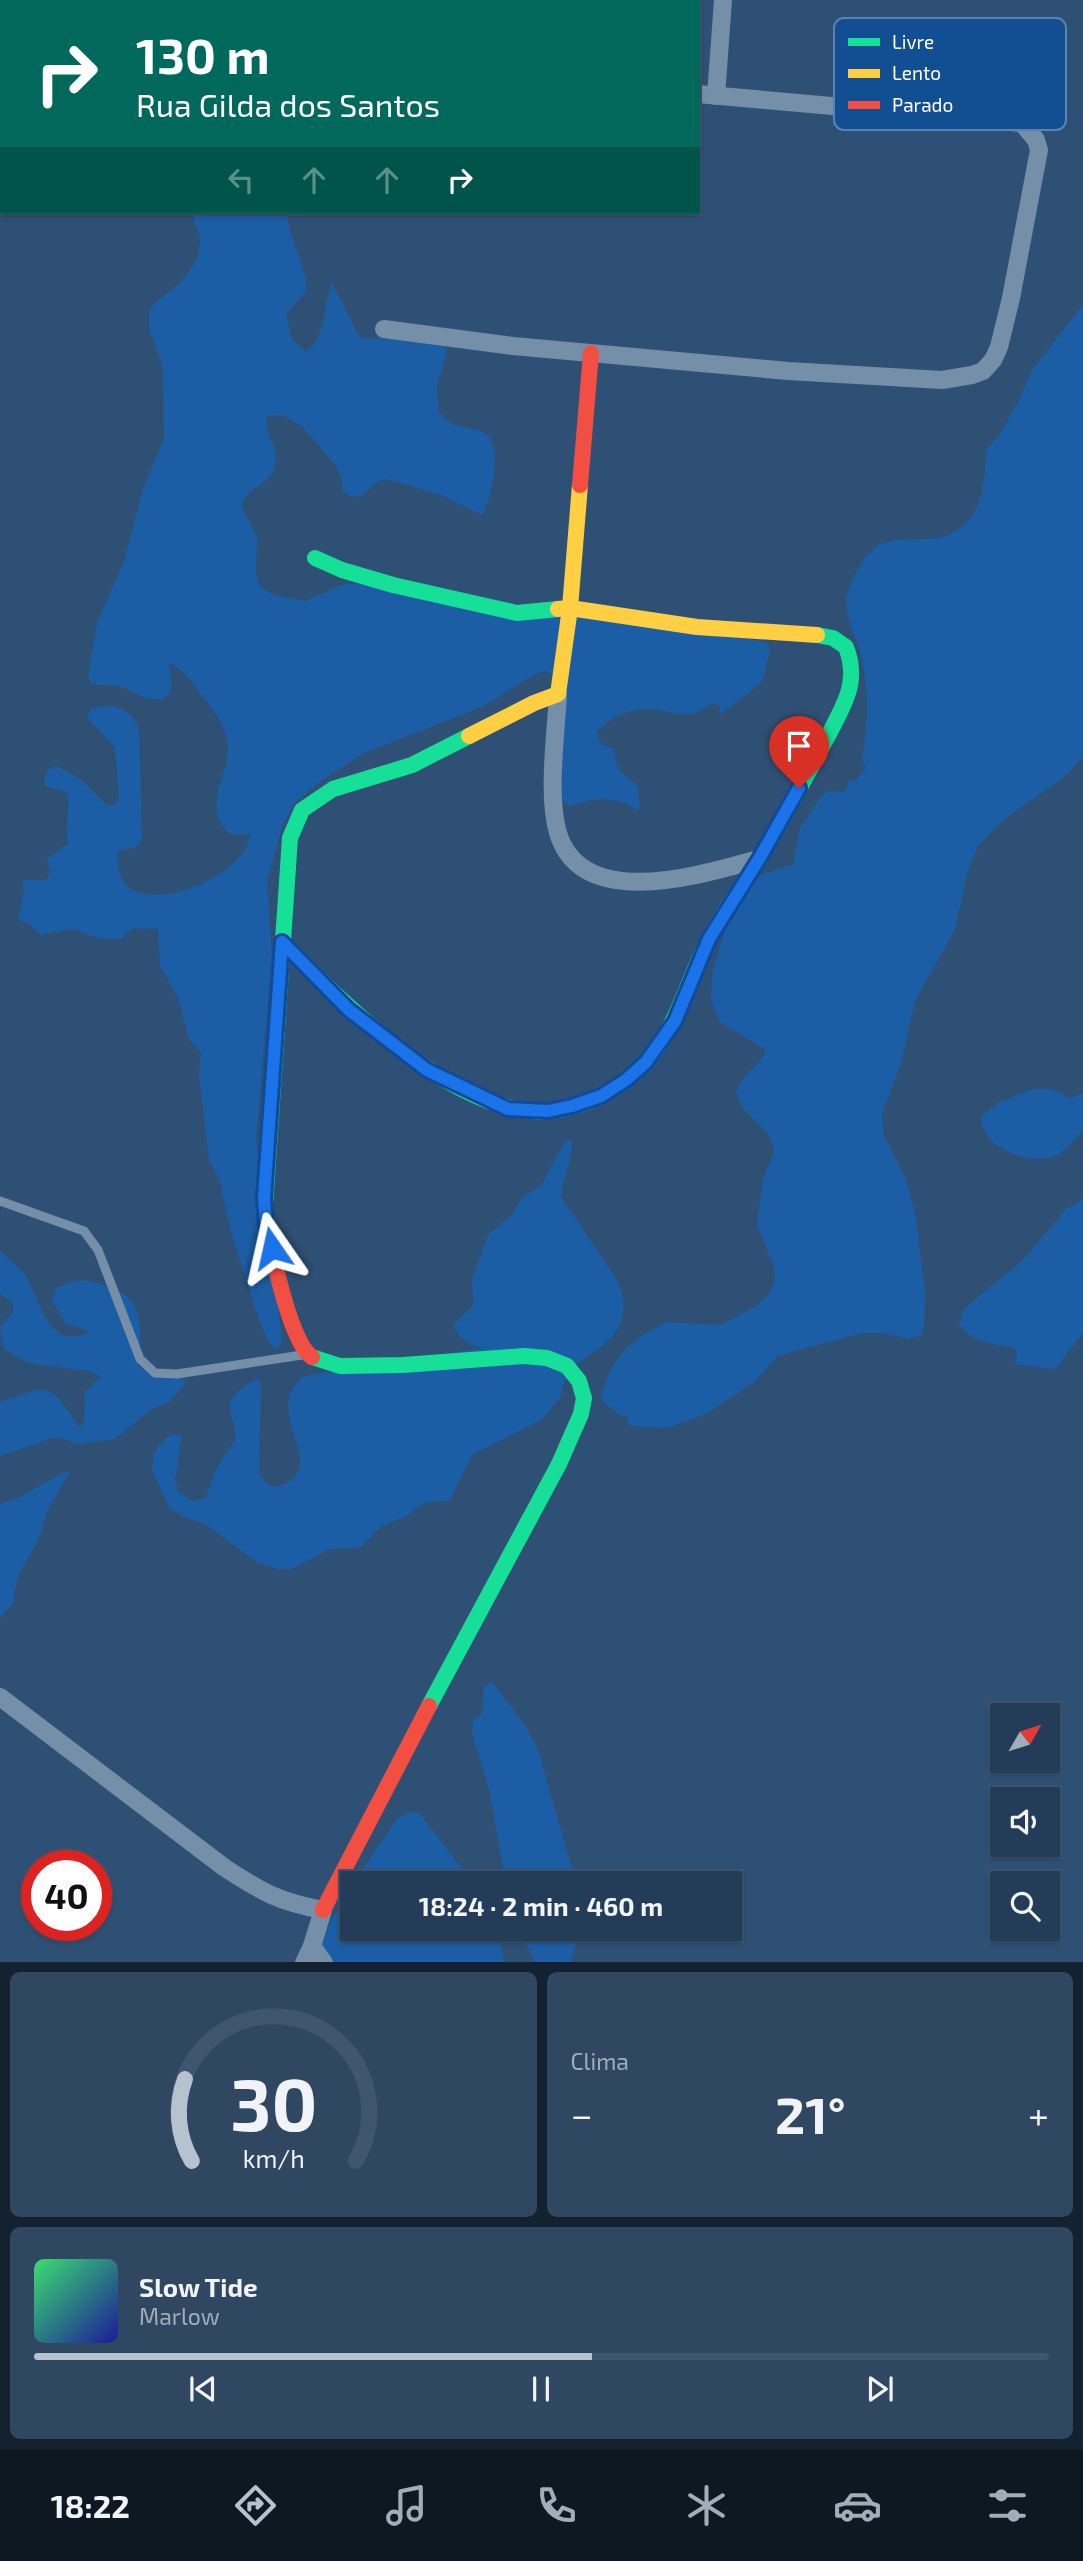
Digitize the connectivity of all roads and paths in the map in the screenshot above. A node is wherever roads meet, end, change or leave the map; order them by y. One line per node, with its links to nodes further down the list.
1 (723, 0): 2 (street)
2 (707, 95): 3 (street)
3 (834, 106)
4 (1028, 130): 6 (street)
5 (384, 329): 6 (street)
6 (591, 353): 8 (street)
7 (315, 558): 8 (street)
8 (570, 608): 9 (street); 10 (street)
9 (558, 694): 10 (street); 11 (street)
10 (759, 859): 11 (street)
11 (282, 942): 13 (street)
12 (0, 1201): 13 (lane)
13 (307, 1354): 15 (street)
14 (0, 1697): 15 (street)
15 (323, 1910): 16 (street)
16 (312, 1946): 17 (street); 18 (street)
17 (304, 1962)
18 (324, 1962)

